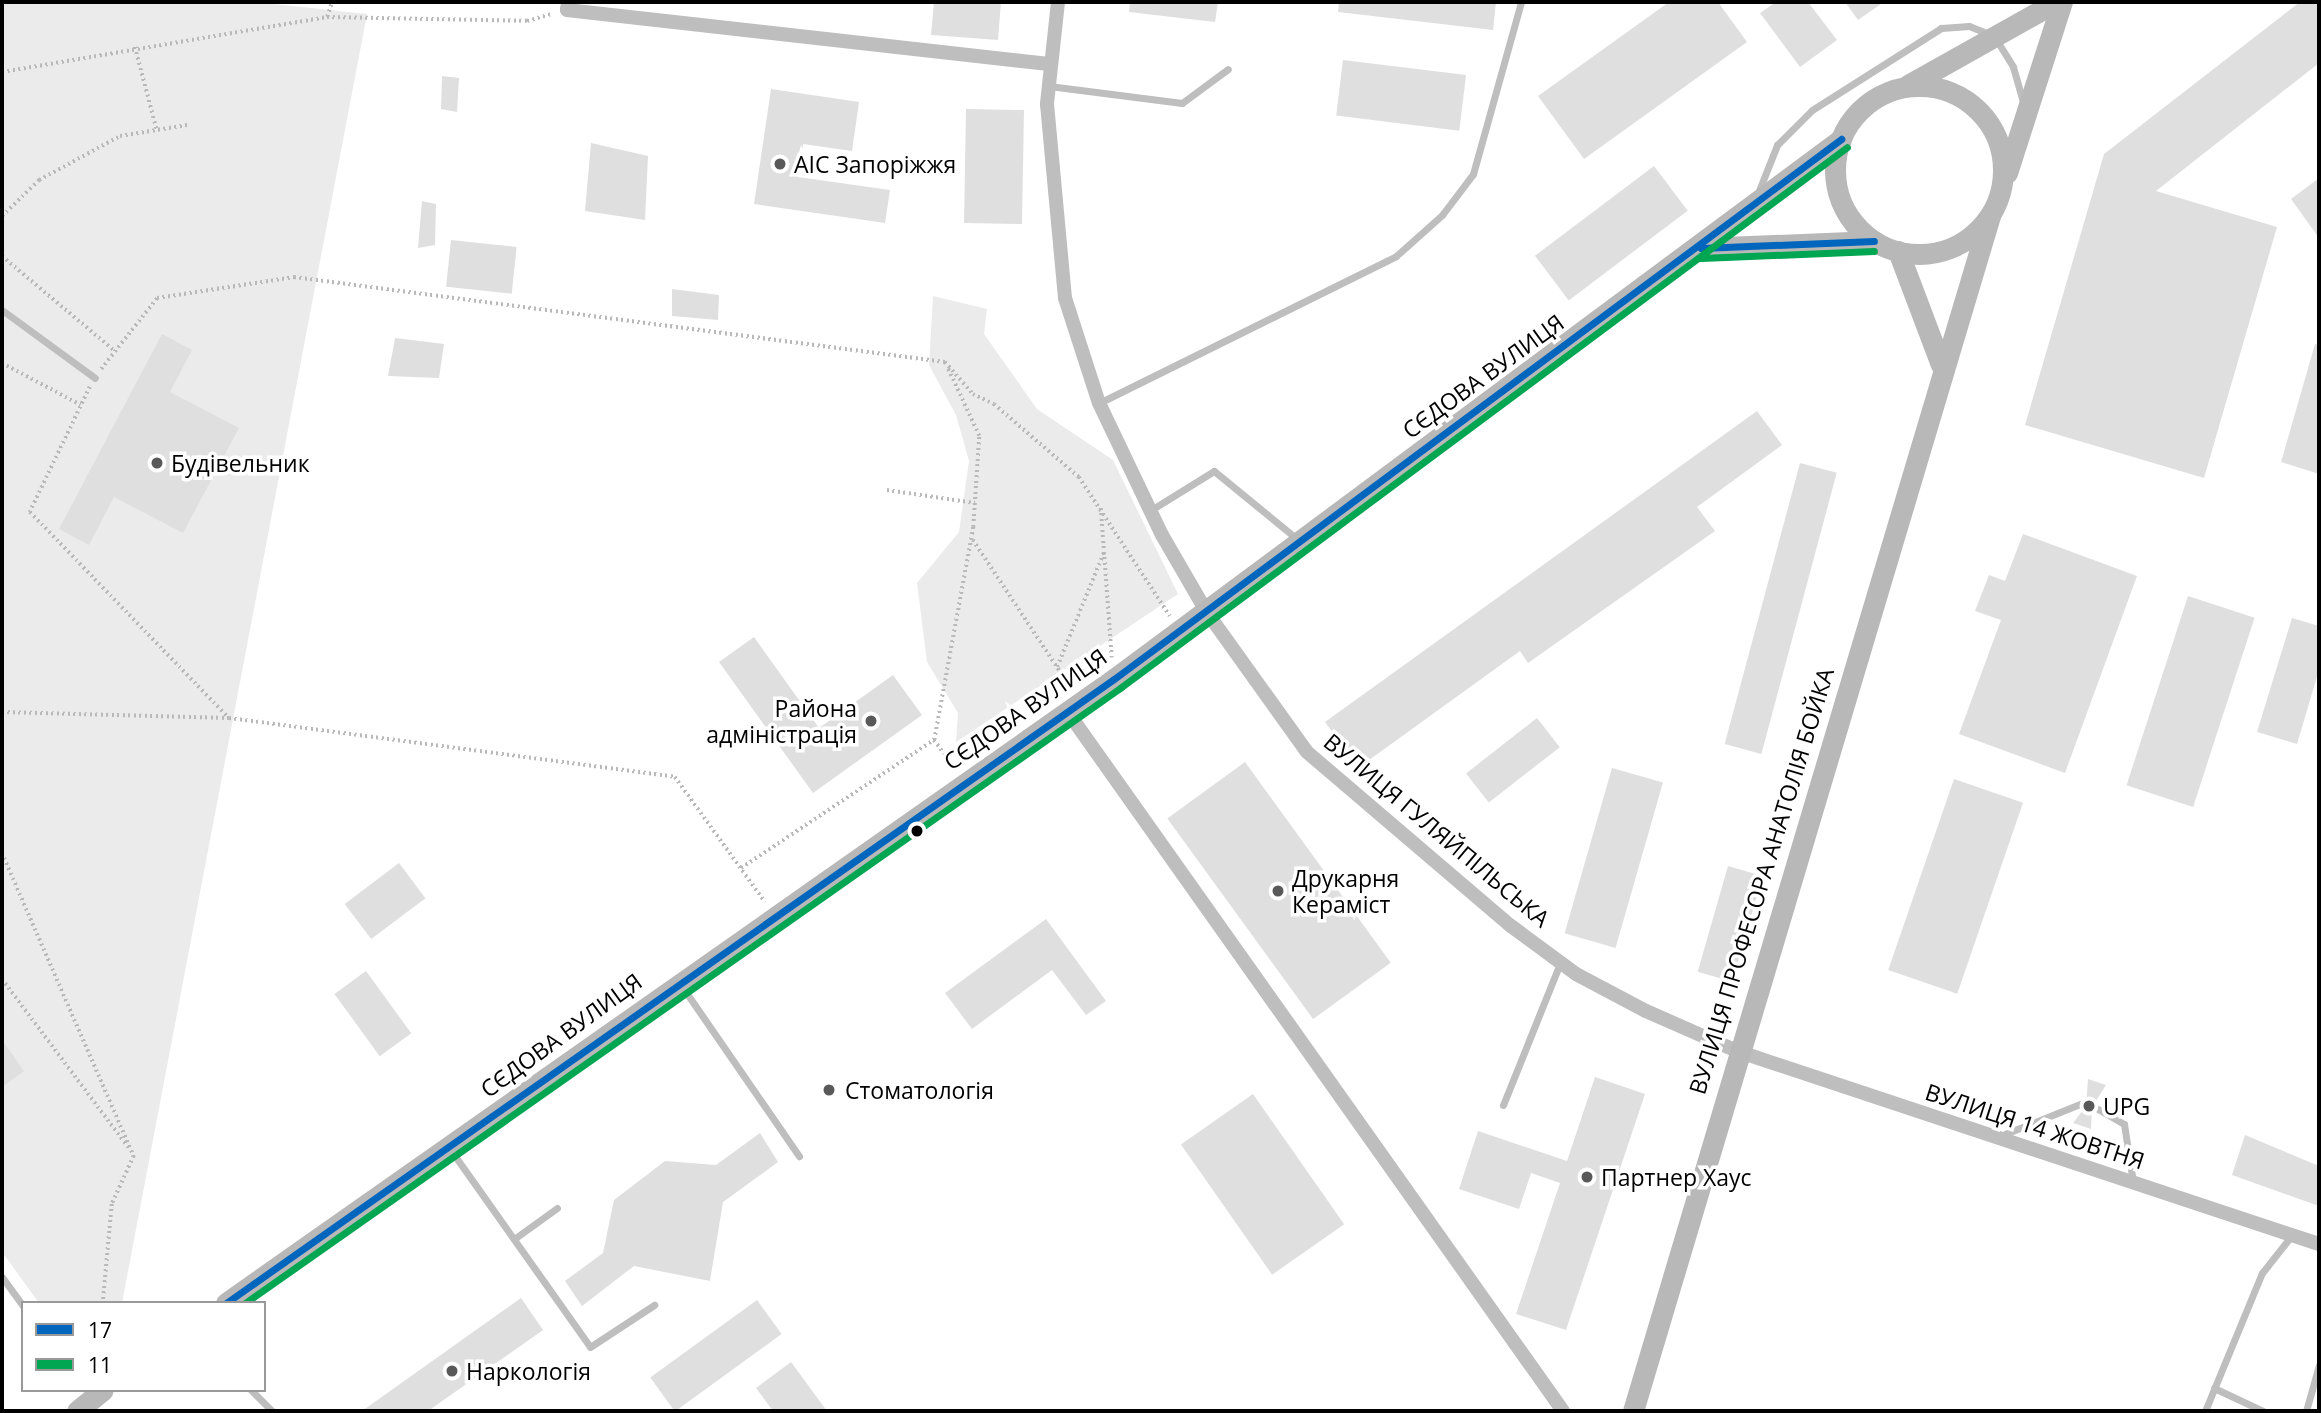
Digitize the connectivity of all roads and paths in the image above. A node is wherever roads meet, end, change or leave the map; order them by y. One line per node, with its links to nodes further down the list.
1 (332, 2): 7 (path)
2 (1058, 2): 10 (street, ВУЛИЦЯ ГУЛЯЙПІЛЬСЬКА)
3 (1521, 2): 33 (lane)
4 (2056, 2): 8 (main road)
5 (2062, 2): 15 (main road)
6 (567, 6): 7 (path); 10 (street)
7 (327, 17): 9 (path)
8 (1994, 36): 14 (main road); 15 (lane); 20 (lane)
9 (135, 47): 12 (path); 17 (path)
10 (1051, 64): 13 (street, ВУЛИЦЯ ГУЛЯЙПІЛЬСЬКА)
11 (1228, 69): 13 (lane)
12 (2, 72)
13 (1049, 86): 33 (street, ВУЛИЦЯ ГУЛЯЙПІЛЬСЬКА)
14 (1905, 86): 18 (main road); 19 (main road)
15 (2026, 114): 19 (main road)
16 (187, 125): 17 (path)
17 (157, 130): 21 (path)
18 (1841, 139): 20 (main road, СЄДОВА ВУЛИЦЯ); 23 (main road)
19 (2001, 191): 22 (main road)
20 (1753, 207): 24 (main road, СЄДОВА ВУЛИЦЯ)
21 (2, 216)
22 (1990, 216): 25 (main road); 31 (main road, ВУЛИЦЯ ПРОФЕСОРА АНАТОЛІЯ БОЙКА)
23 (1874, 241): 24 (main road); 25 (main road)
24 (1701, 248): 40 (main road, СЄДОВА ВУЛИЦЯ)
25 (1898, 251): 31 (main road)
26 (2, 256): 28 (path)
27 (2, 310): 32 (lane)
28 (116, 351): 29 (path); 32 (path)
29 (945, 362): 36 (path); 37 (path)
30 (2, 363): 34 (path)
31 (1941, 365): 57 (main road, ВУЛИЦЯ ПРОФЕСОРА АНАТОЛІЯ БОЙКА)
32 (95, 378): 34 (path)
33 (1099, 402): 38 (street, ВУЛИЦЯ ГУЛЯЙПІЛЬСЬКА)
34 (82, 405): 48 (path)
35 (887, 490): 36 (path)
36 (975, 503): 39 (path)
37 (1101, 506): 41 (path); 43 (path)
38 (1151, 510): 40 (lane); 42 (street, ВУЛИЦЯ ГУЛЯЙПІЛЬСЬКА)
39 (971, 538): 44 (path); 49 (path)
40 (1300, 542): 42 (main road, СЄДОВА ВУЛИЦЯ)
41 (1104, 550): 44 (path); 45 (path)
42 (1206, 611): 43 (main road, СЄДОВА ВУЛИЦЯ); 54 (street, ВУЛИЦЯ ГУЛЯЙПІЛЬСЬКА)
43 (1180, 630): 45 (main road, СЄДОВА ВУЛИЦЯ)
44 (1057, 667): 46 (path)
45 (1114, 679): 46 (main road, СЄДОВА ВУЛИЦЯ)
46 (1074, 707): 50 (main road, СЄДОВА ВУЛИЦЯ); 79 (street)
47 (2, 712): 48 (path)
48 (229, 718): 52 (path)
49 (934, 740): 50 (path); 52 (path)
50 (966, 782): 53 (main road, СЄДОВА ВУЛИЦЯ)
51 (2, 853): 63 (path)
52 (741, 869): 53 (path)
53 (774, 915): 56 (main road, СЄДОВА ВУЛИЦЯ)
54 (1560, 962): 57 (street, ВУЛИЦЯ ГУЛЯЙПІЛЬСЬКА); 59 (lane)
55 (2, 979): 63 (path)
56 (679, 982): 62 (main road, СЄДОВА ВУЛИЦЯ); 64 (lane)
57 (1737, 1051): 61 (street, ВУЛИЦЯ 14 ЖОВТНЯ); 80 (main road, ВУЛИЦЯ ПРОФЕСОРА АНАТОЛІЯ БОЙКА)
58 (2080, 1104): 61 (lane)
59 (1503, 1105)
60 (2098, 1109): 65 (lane)
61 (1997, 1137): 65 (street, ВУЛИЦЯ 14 ЖОВТНЯ)
62 (450, 1149): 68 (lane); 72 (main road, СЄДОВА ВУЛИЦЯ)
63 (134, 1156): 71 (path)
64 (799, 1156)
65 (2133, 1182): 67 (street, ВУЛИЦЯ 14 ЖОВТНЯ)
66 (557, 1208): 68 (lane)
67 (2292, 1235): 69 (street, ВУЛИЦЯ 14 ЖОВТНЯ); 76 (lane)
68 (514, 1239): 74 (lane)
69 (2319, 1244)
70 (2, 1277): 73 (lane)
71 (103, 1301)
72 (229, 1301)
73 (21, 1304)
74 (654, 1305)
75 (2319, 1365): 83 (lane)
76 (2214, 1388): 81 (lane); 82 (lane)
77 (253, 1392): 78 (lane)
78 (272, 1411)
79 (1563, 1411)
80 (1633, 1411)
81 (2205, 1411)
82 (2263, 1411)
83 (2306, 1411)

